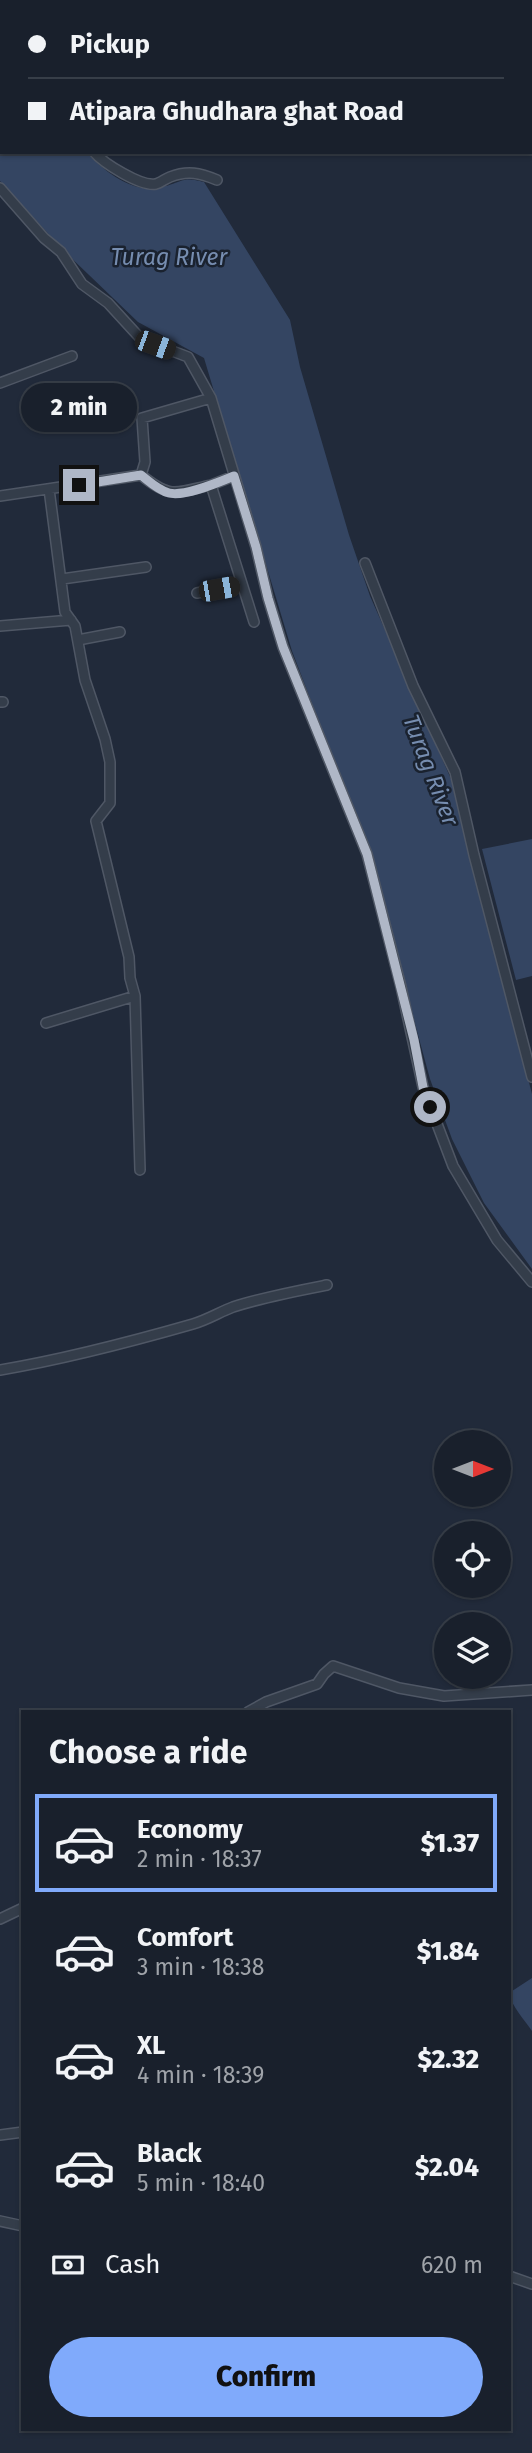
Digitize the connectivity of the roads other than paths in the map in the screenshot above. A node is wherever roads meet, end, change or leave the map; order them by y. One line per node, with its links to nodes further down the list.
1 (96, 154): 2 (street)
2 (217, 180)
3 (0, 188): 6 (street)
4 (72, 356): 5 (street)
5 (0, 383)
6 (211, 398): 7 (street); 8 (street)
7 (141, 475): 9 (street); 10 (street)
8 (234, 476): 9 (street); 26 (street)
9 (211, 485): 15 (street)
10 (49, 488): 11 (street); 14 (street)
11 (0, 496)
12 (365, 563): 24 (street)
13 (146, 567): 14 (street)
14 (62, 579): 17 (street)
15 (242, 584): 16 (street); 18 (street)
16 (197, 593)
17 (71, 620): 19 (street); 21 (street)
18 (254, 622)
19 (0, 626)
20 (120, 632): 21 (street)
21 (78, 640): 22 (street)
22 (135, 996): 23 (street); 25 (street)
23 (46, 1023)
24 (532, 1077)
25 (140, 1170)
26 (532, 1282)
27 (327, 1285): 28 (street)
28 (0, 1370)
29 (532, 1690): 30 (street)
30 (252, 1710)
31 (21, 1909): 32 (street)
32 (0, 1919)
33 (21, 2132): 34 (street)
34 (0, 2135)
35 (0, 2221): 36 (street)
36 (21, 2226)
37 (511, 2277): 38 (street)
38 (532, 2284)

